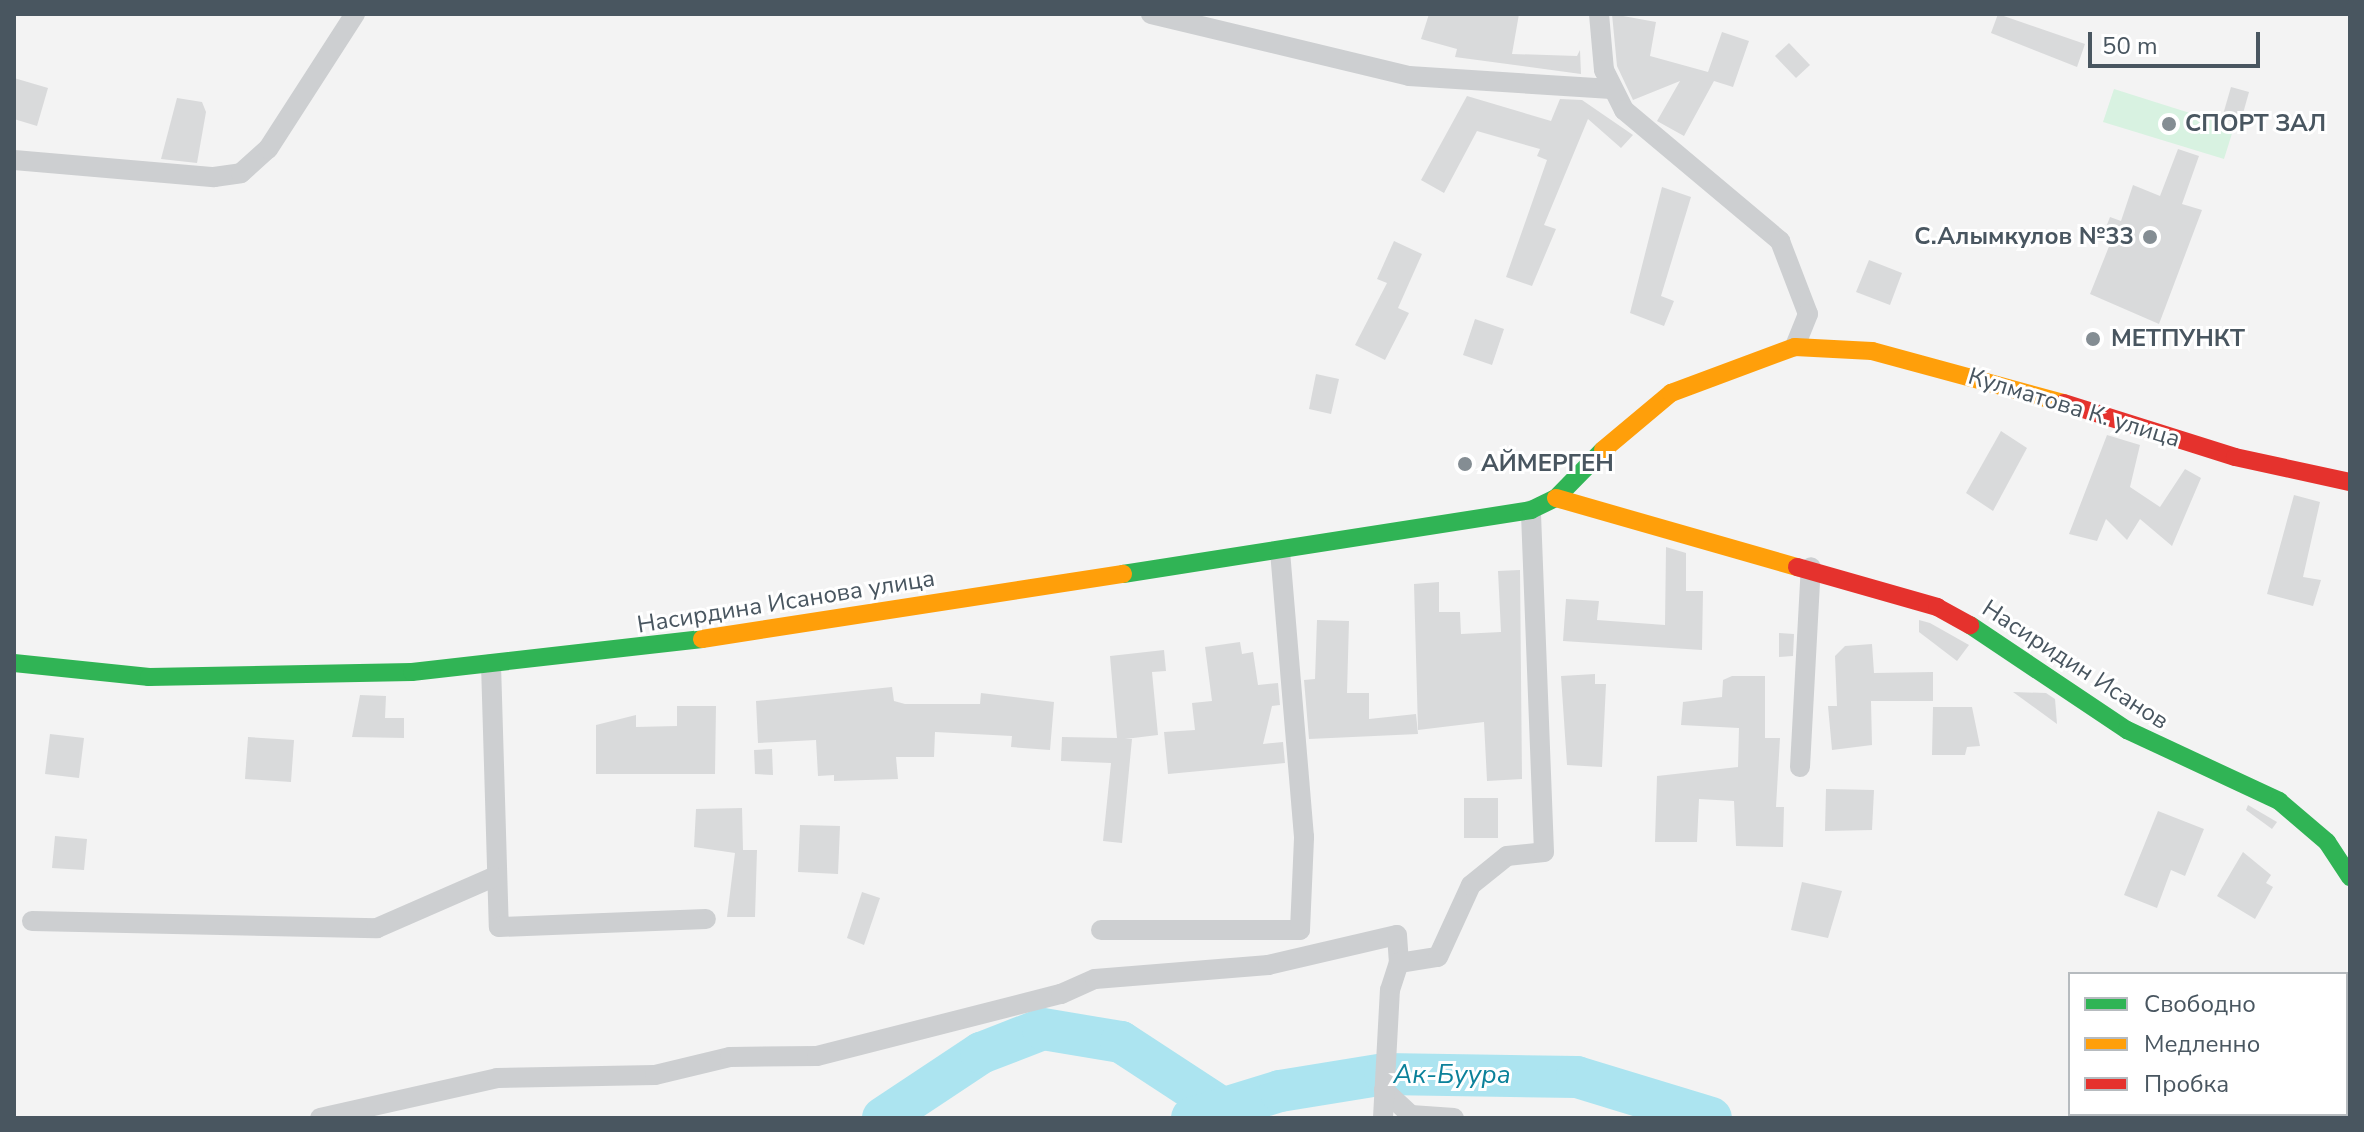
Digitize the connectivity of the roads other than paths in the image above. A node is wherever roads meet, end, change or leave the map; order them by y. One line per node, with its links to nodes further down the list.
1 (355, 14): 5 (street)
2 (1151, 14): 4 (street)
3 (1599, 14): 4 (street)
4 (1612, 89): 6 (street)
5 (14, 160)
6 (1795, 347): 7 (main road, Кулматова К. улица); 8 (main road, Кулматова К. улица)
7 (1603, 456): 9 (main road, Насирдина Исанова улица)
8 (2350, 482)
9 (1556, 498): 10 (main road, Насирдина Исанова улица); 12 (main road, Насиридин Исанов)
10 (1531, 510): 11 (main road, Насирдина Исанова улица); 21 (street)
11 (1280, 551): 14 (main road, Насирдина Исанова улица); 20 (street)
12 (1811, 567): 15 (street); 17 (main road, Насиридин Исанов)
13 (14, 663): 14 (main road, Насирдина Исанова улица)
14 (491, 664): 16 (street)
15 (1800, 767)
16 (494, 877): 18 (street); 19 (street)
17 (2350, 877)
18 (706, 919)
19 (32, 921)
20 (1101, 930)
21 (1399, 963): 22 (street); 23 (street)
22 (1384, 1090): 24 (street); 25 (street)
23 (320, 1118)
24 (1383, 1118)
25 (1454, 1118)

